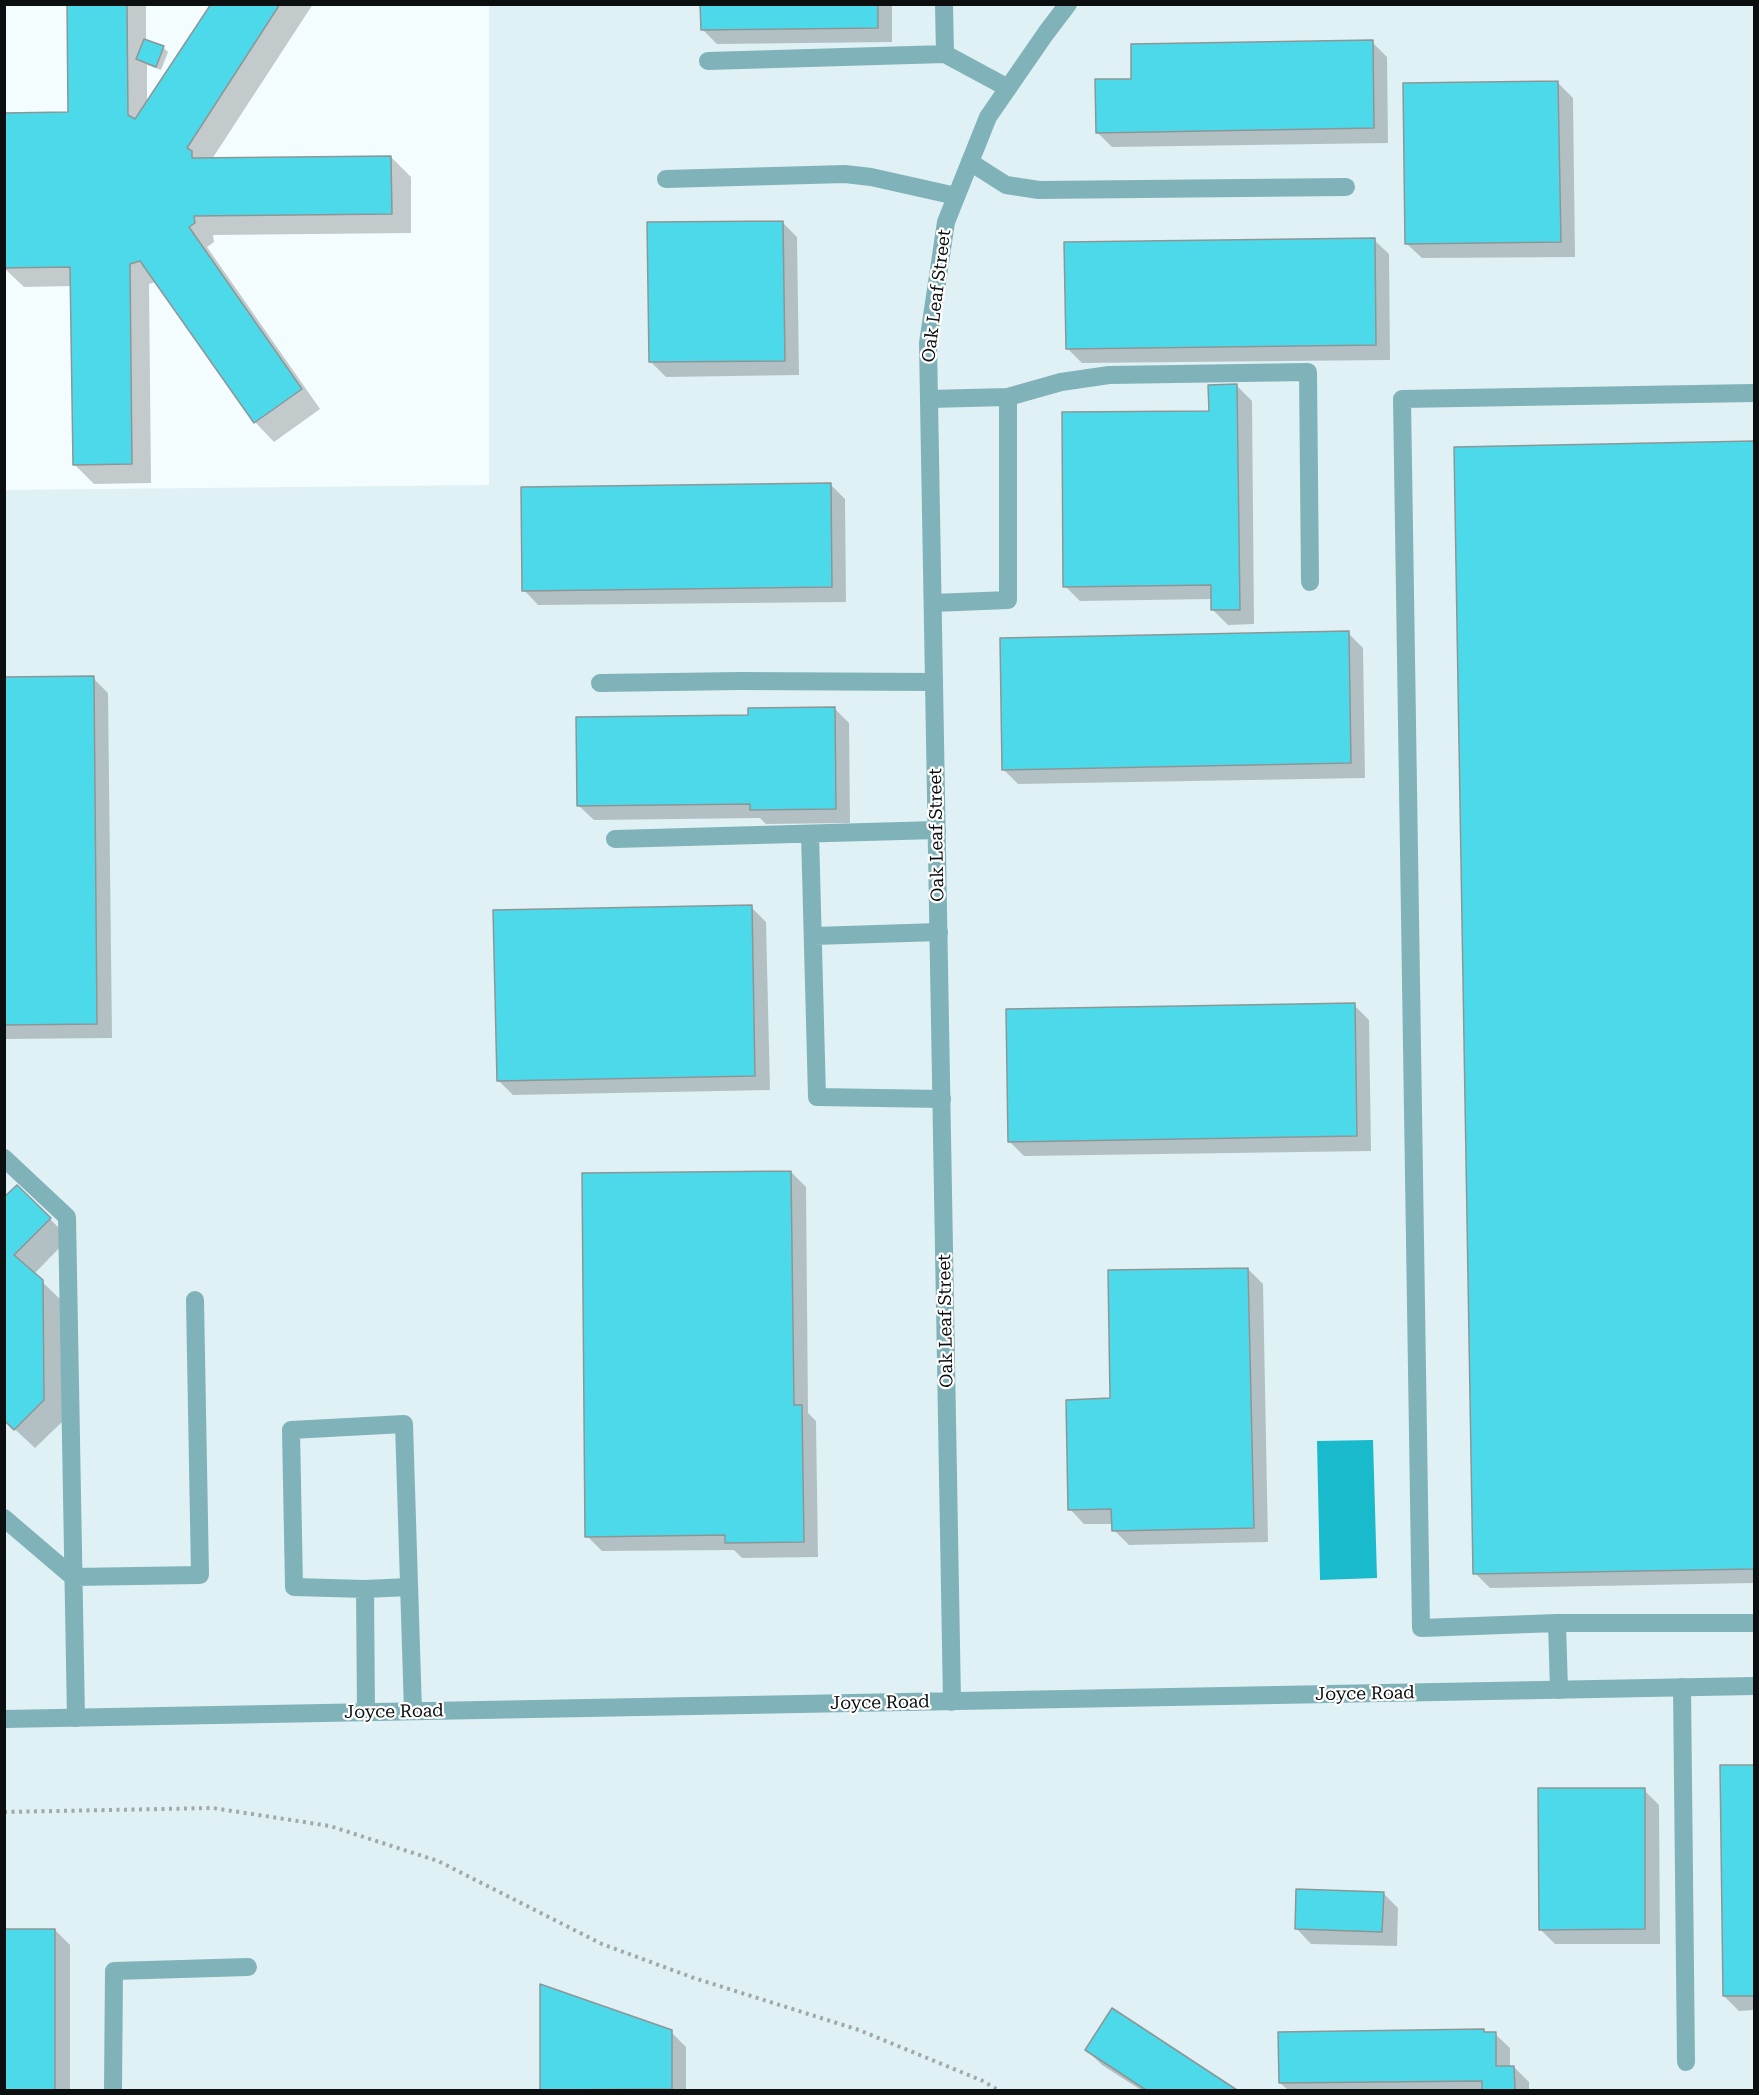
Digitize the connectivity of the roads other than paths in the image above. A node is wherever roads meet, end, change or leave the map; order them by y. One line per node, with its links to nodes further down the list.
1 (944, 4): 3 (street)
2 (1068, 4): 5 (street, Oak Leaf Street)
3 (945, 54): 4 (street); 5 (street)
4 (708, 61)
5 (1008, 88): 6 (street, Oak Leaf Street)
6 (970, 162): 8 (street); 9 (street, Oak Leaf Street)
7 (666, 179): 9 (street)
8 (1346, 187)
9 (956, 196): 12 (street, Oak Leaf Street)
10 (1755, 393): 29 (street)
11 (1008, 397): 12 (street); 13 (street); 14 (street)
12 (929, 399): 14 (street, Oak Leaf Street)
13 (1310, 582)
14 (933, 603): 15 (street, Oak Leaf Street)
15 (934, 682): 16 (street); 17 (street, Oak Leaf Street)
16 (600, 683)
17 (937, 830): 18 (street); 20 (street, Oak Leaf Street)
18 (810, 834): 19 (street); 21 (street)
19 (615, 839)
20 (939, 932): 21 (street); 22 (street, Oak Leaf Street)
21 (814, 936): 22 (street)
22 (942, 1099): 34 (street, Oak Leaf Street)
23 (4, 1158): 26 (street)
24 (195, 1300): 26 (street)
25 (4, 1518): 26 (street)
26 (73, 1577): 37 (street)
27 (409, 1587): 28 (street); 28 (street); 35 (street)
28 (365, 1589): 36 (street)
29 (1557, 1623): 30 (street); 33 (street)
30 (1755, 1623)
31 (1755, 1686): 32 (street, Joyce Road)
32 (1682, 1687): 33 (street, Joyce Road); 40 (street)
33 (1559, 1690): 34 (street, Joyce Road)
34 (952, 1702): 35 (street, Joyce Road)
35 (413, 1712): 36 (street, Joyce Road)
36 (366, 1713): 37 (street, Joyce Road)
37 (76, 1718): 38 (street, Joyce Road)
38 (4, 1719)
39 (248, 1967): 41 (street)
40 (1686, 2062)
41 (113, 2091)

